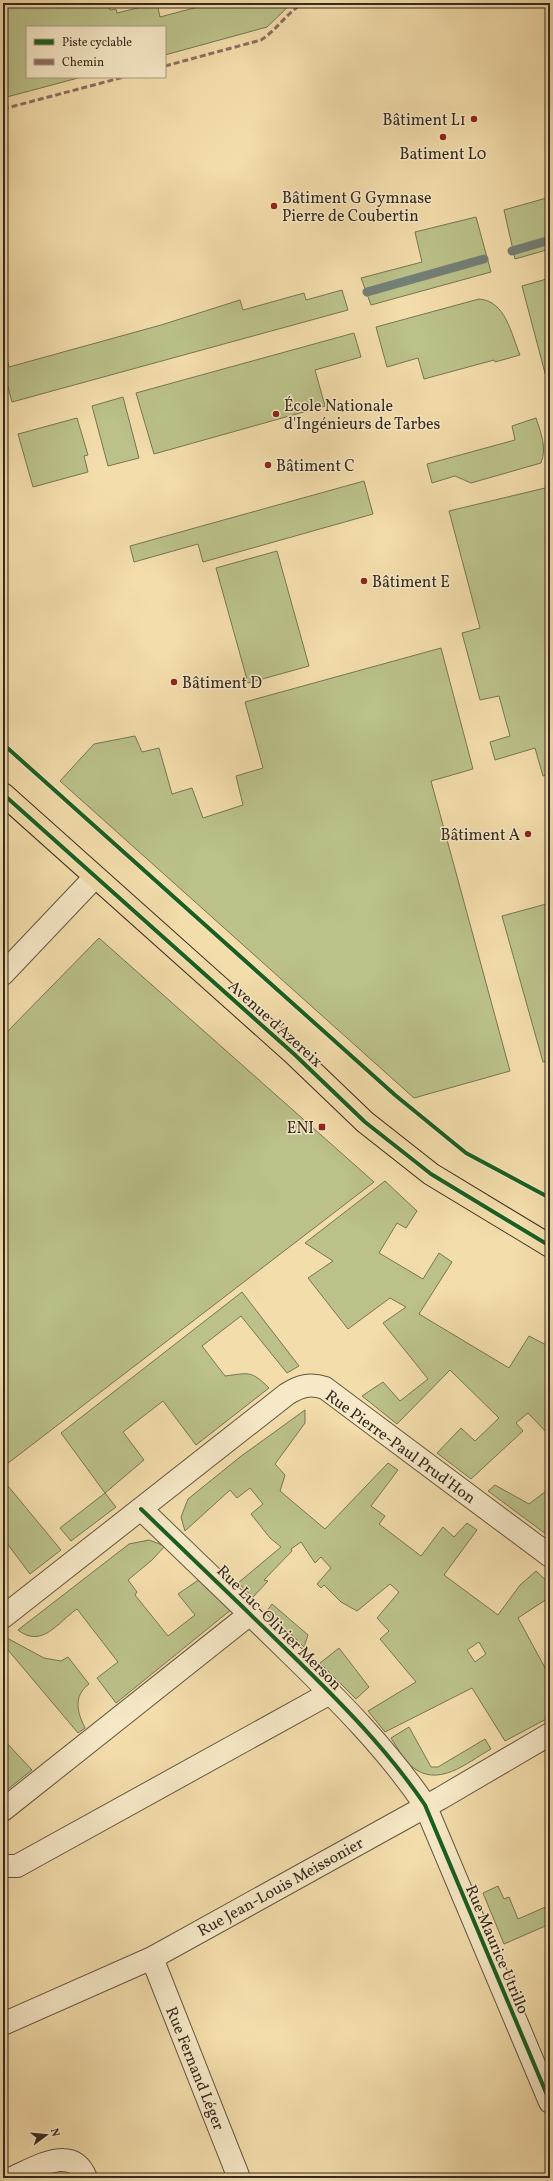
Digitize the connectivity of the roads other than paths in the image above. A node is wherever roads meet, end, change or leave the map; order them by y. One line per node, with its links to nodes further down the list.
1 (3, 794): 2 (main road, Avenue d'Azereix)
2 (94, 877): 3 (street); 4 (main road, Avenue d'Azereix)
3 (3, 974)
4 (550, 1246)
5 (141, 1509): 6 (street, Rue Pierre-Paul Prud'Hon); 7 (street, Rue Luc-Olivier Merson); 8 (street, Rue Pierre-Paul Prud'Hon)
6 (550, 1556)
7 (250, 1614): 9 (street, Rue Luc-Olivier Merson); 12 (street)
8 (3, 1617)
9 (330, 1693): 11 (street, Rue Luc-Olivier Merson); 13 (street)
10 (550, 1734): 11 (street, Rue Jean-Louis Meissonier)
11 (425, 1805): 14 (street, Rue Jean-Louis Meissonier); 16 (street, Rue Maurice Utrillo)
12 (3, 1810)
13 (3, 1866)
14 (152, 1958): 15 (street, Rue Jean-Louis Meissonier); 19 (street, Rue Fernand Léger)
15 (3, 2024)
16 (550, 2102)
17 (12, 2178): 18 (street)
18 (86, 2178)
19 (239, 2178)

